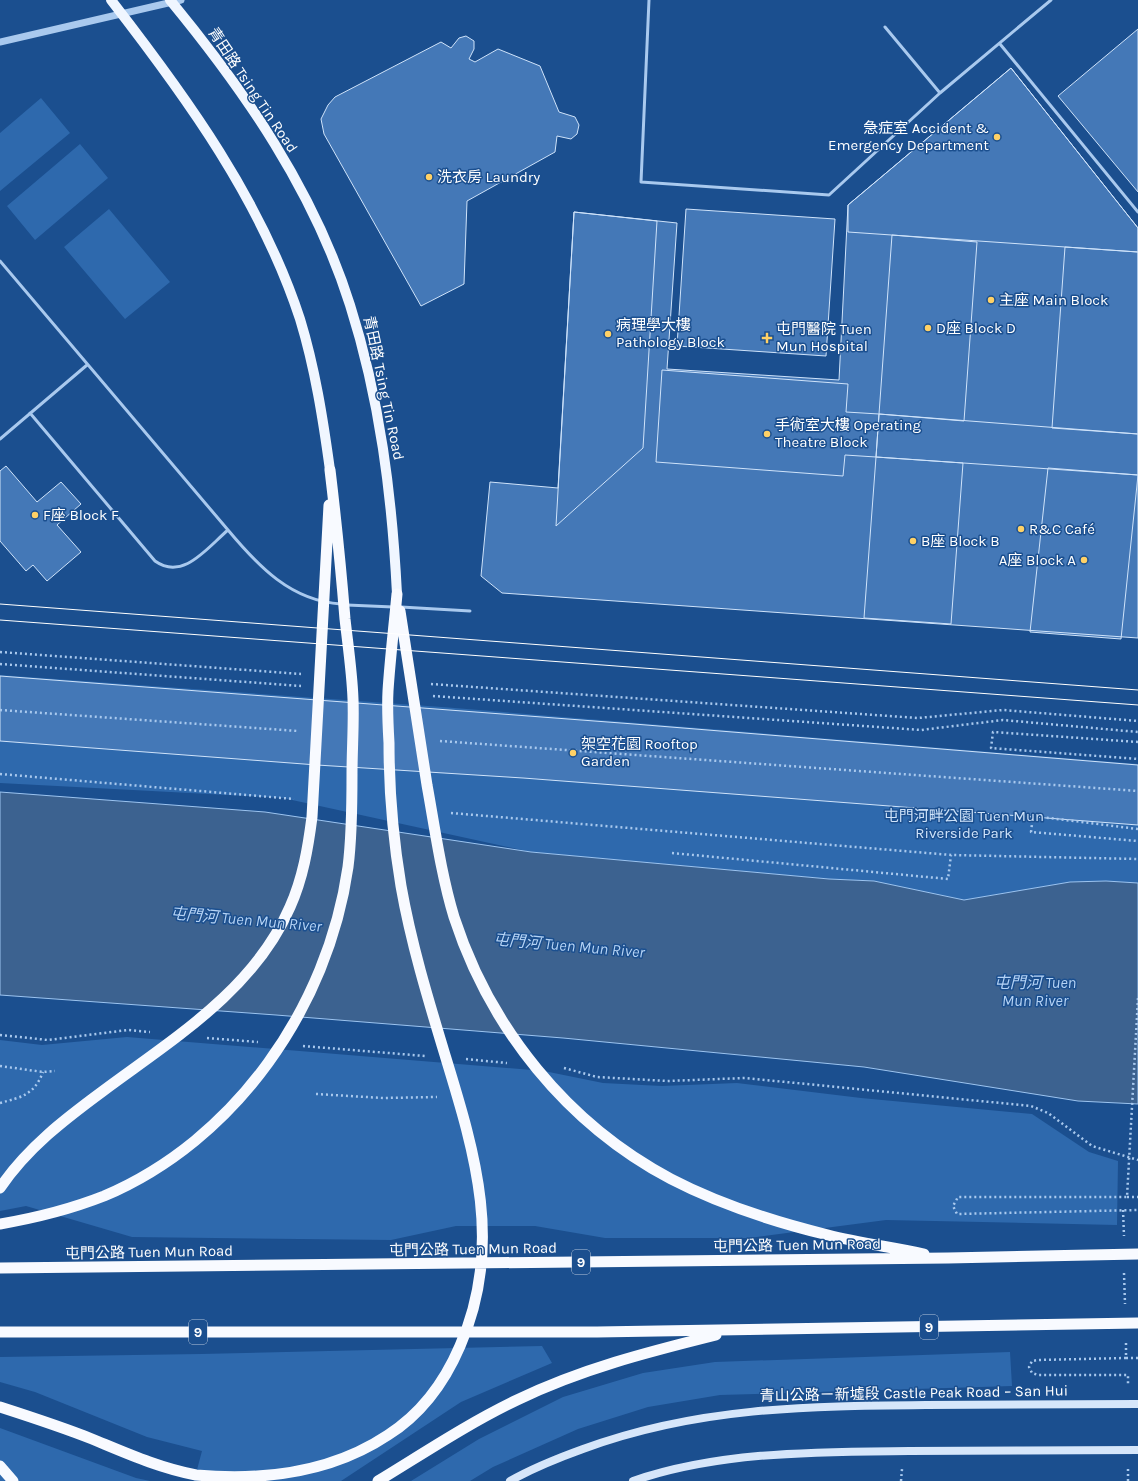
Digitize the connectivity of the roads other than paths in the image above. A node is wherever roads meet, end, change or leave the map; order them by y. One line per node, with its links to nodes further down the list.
1 (111, 0): 15 (main road)
2 (170, 0): 17 (main road, 青田路 Tsing Tin Road)
3 (181, 0): 7 (street)
4 (649, 0): 9 (lane)
5 (1051, 0): 8 (lane)
6 (884, 27): 9 (lane)
7 (0, 42)
8 (1000, 44): 9 (lane); 10 (lane)
9 (940, 93)
10 (1138, 212)
11 (0, 261): 12 (lane)
12 (87, 364): 13 (lane); 16 (lane)
13 (30, 413): 14 (lane); 16 (lane)
14 (0, 439)
15 (330, 470): 19 (highway); 20 (highway)
16 (228, 530): 18 (lane)
17 (397, 594): 22 (highway); 28 (highway)
18 (470, 611)
19 (0, 1188)
20 (0, 1224)
21 (1138, 1254): 22 (highway, 屯門公路 Tuen Mun Road / 9)
22 (948, 1258): 23 (highway, 屯門公路 Tuen Mun Road / 9)
23 (0, 1268)
24 (1138, 1323): 25 (highway, 9)
25 (736, 1330): 26 (highway, 9); 32 (highway)
26 (0, 1332)
27 (1138, 1404): 33 (main road, 青山公路－新墟段 Castle Peak Road – San Hui)
28 (0, 1407)
29 (1138, 1450): 34 (main road)
30 (0, 1466): 31 (highway)
31 (12, 1481)
32 (378, 1481)
33 (510, 1481)
34 (634, 1481)

